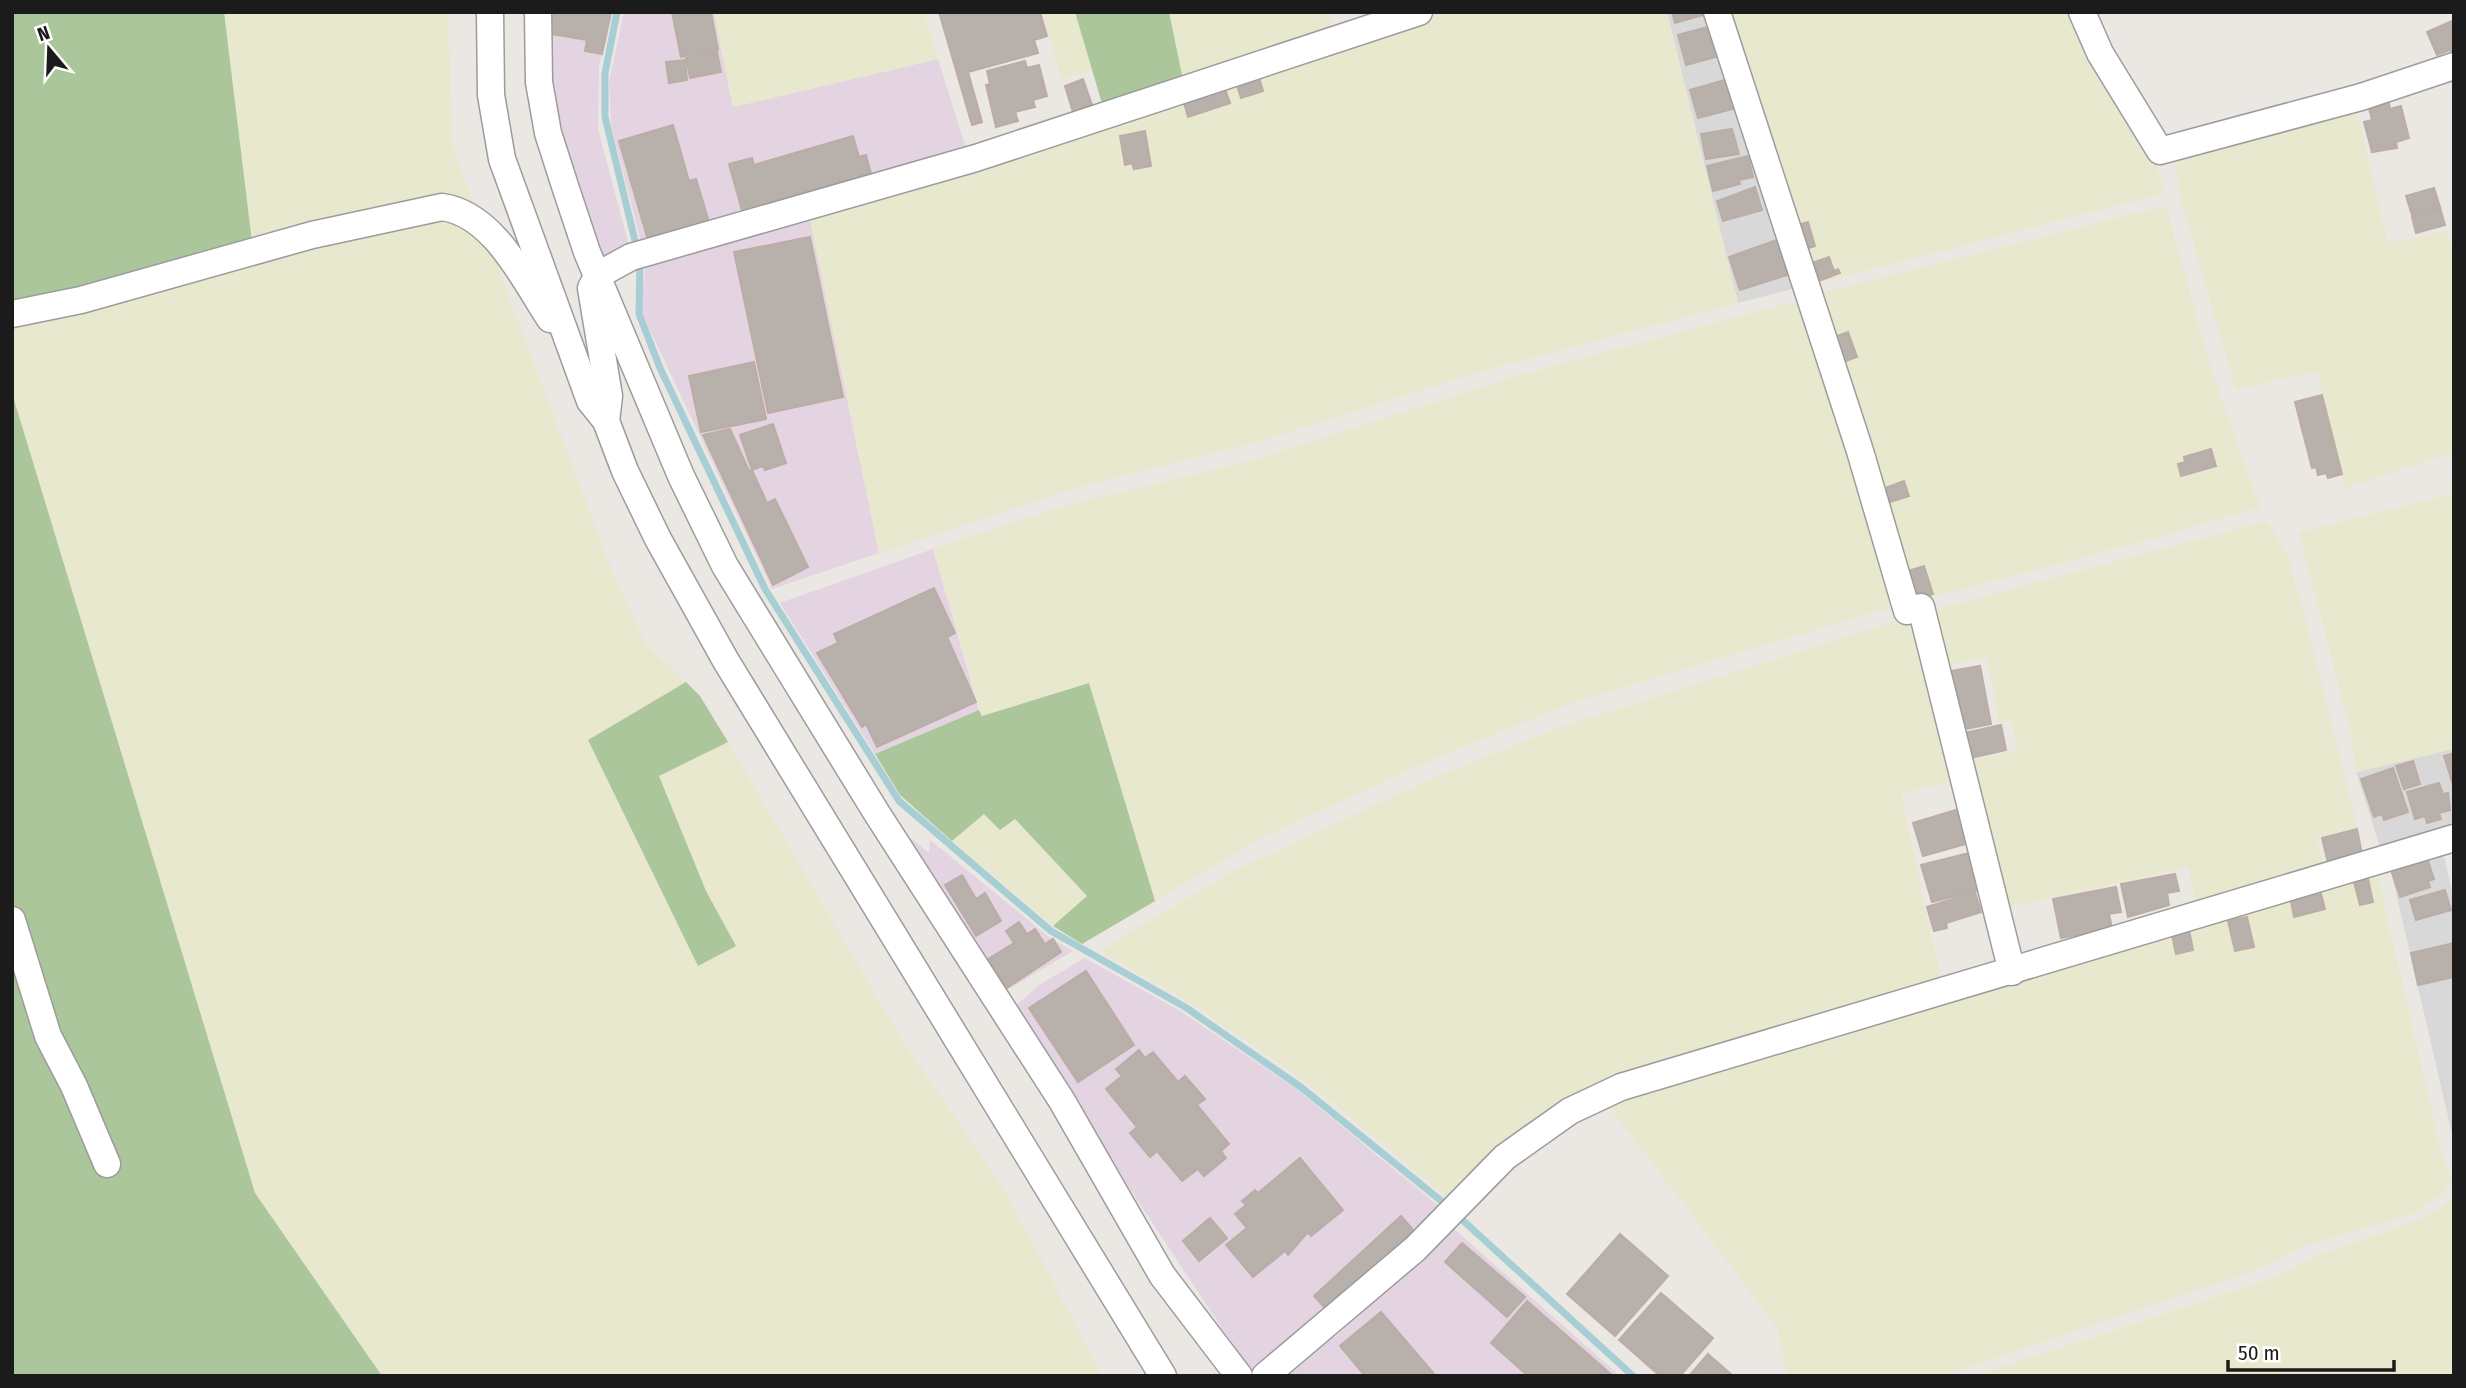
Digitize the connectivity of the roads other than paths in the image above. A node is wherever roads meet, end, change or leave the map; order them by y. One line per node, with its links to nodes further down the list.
1 (490, 12): 9 (street)
2 (538, 12): 7 (street)
3 (1419, 12): 7 (street)
4 (1717, 12): 13 (street)
5 (2082, 12): 6 (street)
6 (2454, 66)
7 (598, 275): 10 (street); 16 (street)
8 (12, 314): 9 (street)
9 (569, 339): 10 (street)
10 (606, 421): 15 (street)
11 (2454, 838): 13 (street)
12 (12, 920): 14 (street)
13 (2012, 972): 17 (street)
14 (107, 1164)
15 (1163, 1376)
16 (1239, 1376)
17 (1265, 1376)

